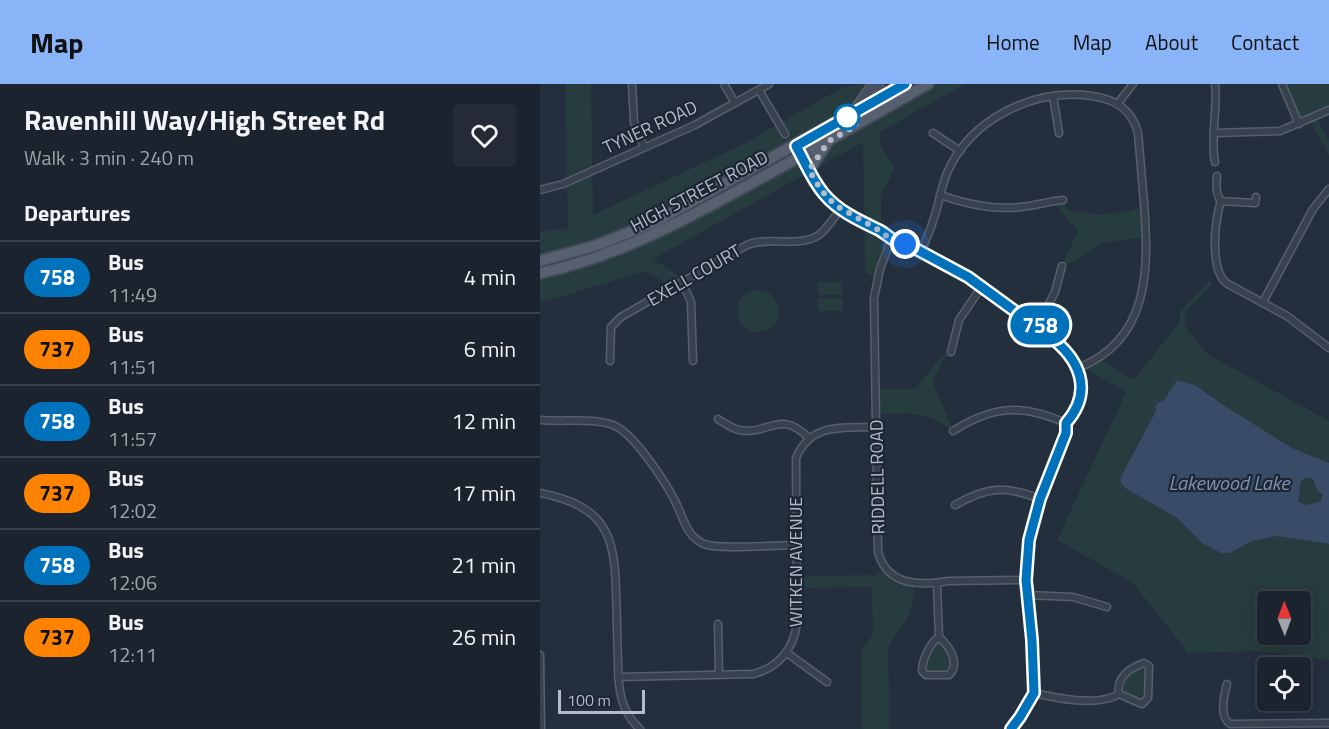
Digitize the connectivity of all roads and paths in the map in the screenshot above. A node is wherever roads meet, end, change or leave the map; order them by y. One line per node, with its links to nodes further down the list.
1 (632, 84): 23 (street)
2 (724, 84): 12 (street)
3 (770, 84): 10 (street, TYNER ROAD)
4 (928, 84): 13 (main road, HIGH STREET ROAD)
5 (1133, 84): 14 (street)
6 (1215, 84): 20 (street)
7 (1282, 84): 17 (street)
8 (873, 85): 13 (main road); 16 (main road)
9 (897, 85): 13 (main road, HIGH STREET ROAD)
10 (759, 90): 12 (street, TYNER ROAD); 21 (street)
11 (1053, 96): 14 (street); 19 (street); 25 (street)
12 (735, 103): 23 (street, TYNER ROAD)
13 (884, 103): 16 (main road, HIGH STREET ROAD); 22 (main road, HIGH STREET ROAD)
14 (1118, 103): 49 (street)
15 (1329, 110): 17 (street)
16 (851, 115): 24 (main road, HIGH STREET ROAD)
17 (1299, 124): 20 (street)
18 (933, 133): 25 (street)
19 (1059, 133)
20 (1215, 133): 26 (street)
21 (785, 134)
22 (829, 141): 24 (main road, HIGH STREET ROAD); 27 (main road)
23 (644, 147): 30 (street, TYNER ROAD)
24 (799, 151): 27 (street); 38 (main road, HIGH STREET ROAD); 40 (main road, HIGH STREET ROAD)
25 (960, 151): 31 (street)
26 (1215, 162)
27 (809, 170): 35 (street)
28 (1217, 176): 33 (street)
29 (1329, 189): 43 (street)
30 (540, 190)
31 (940, 195): 32 (street); 37 (street)
32 (1063, 200)
33 (1220, 201): 34 (street); 43 (street)
34 (1257, 202)
35 (841, 209): 36 (street); 41 (street, EXELL COURT)
36 (891, 240): 37 (street); 53 (street, RIDDELL ROAD)
37 (921, 252): 42 (street)
38 (540, 261)
39 (1062, 266): 44 (street)
40 (540, 273)
41 (682, 282): 47 (street); 48 (street, EXELL COURT)
42 (982, 286): 44 (street); 46 (street)
43 (1263, 302): 45 (street)
44 (1039, 323): 49 (street)
45 (1329, 348)
46 (951, 352)
47 (693, 361)
48 (610, 362)
49 (1078, 368): 52 (street)
50 (718, 419): 55 (street)
51 (540, 420): 59 (street)
52 (1066, 423): 54 (street); 57 (street)
53 (876, 428): 55 (street); 61 (street, RIDDELL ROAD)
54 (953, 431)
55 (809, 438): 59 (street, WITKEN AVENUE)
56 (540, 493): 69 (street)
57 (1040, 499): 58 (street); 60 (street)
58 (955, 505)
59 (795, 545): 66 (street, WITKEN AVENUE)
60 (1026, 580): 61 (street, RIDDELL ROAD); 62 (street)
61 (937, 584): 65 (street)
62 (1028, 595): 63 (street); 72 (street)
63 (1107, 607)
64 (718, 624): 68 (street)
65 (939, 636): 65 (street)
66 (786, 653): 68 (street, WITKEN AVENUE); 70 (street)
67 (540, 655): 74 (street)
68 (719, 675): 69 (street, WITKEN AVENUE)
69 (618, 677): 77 (street)
70 (827, 682)
71 (1227, 684): 76 (street)
72 (1034, 693): 73 (street); 79 (street)
73 (1119, 694): 73 (street)
74 (541, 720): 78 (street)
75 (1329, 723): 76 (street)
76 (1300, 726)
77 (637, 728)
78 (541, 729)
79 (1011, 729)

